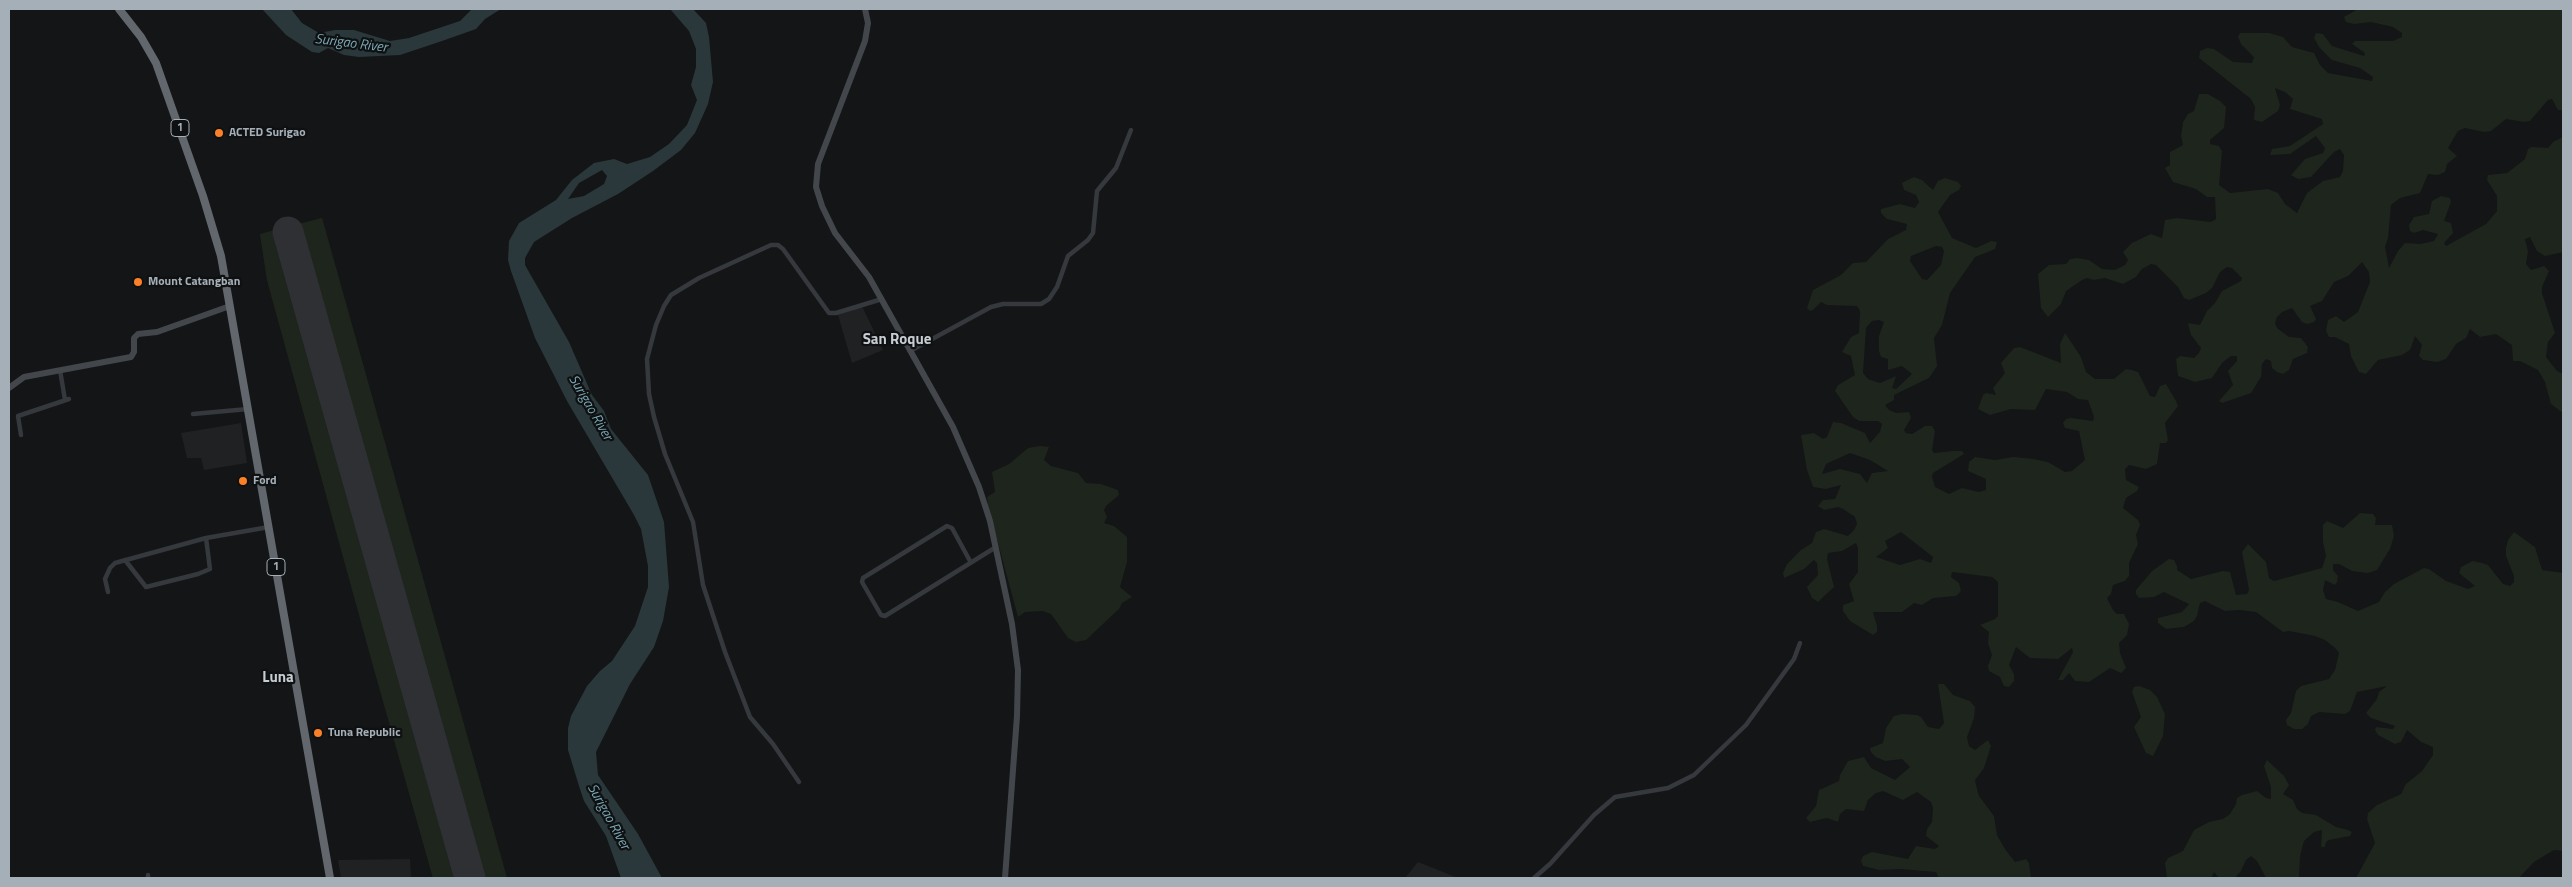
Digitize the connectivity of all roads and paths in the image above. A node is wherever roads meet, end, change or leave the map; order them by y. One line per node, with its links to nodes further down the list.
1 (119, 9): 5 (highway, 1)
2 (865, 9): 4 (street)
3 (1131, 130): 6 (street)
4 (882, 299): 6 (street); 19 (street)
5 (230, 306): 7 (street); 9 (highway, 1)
6 (912, 350): 14 (street)
7 (60, 370): 8 (street); 11 (street)
8 (9, 388)
9 (249, 409): 10 (street); 12 (highway, 1)
10 (193, 414)
11 (21, 435)
12 (270, 527): 13 (street); 20 (highway, 1)
13 (206, 538): 15 (street); 15 (street)
14 (996, 546): 16 (street); 21 (street)
15 (125, 560): 17 (street)
16 (970, 560): 16 (street)
17 (108, 592)
18 (1800, 643): 22 (street)
19 (799, 782)
20 (330, 878)
21 (1005, 878)
22 (1534, 878)

